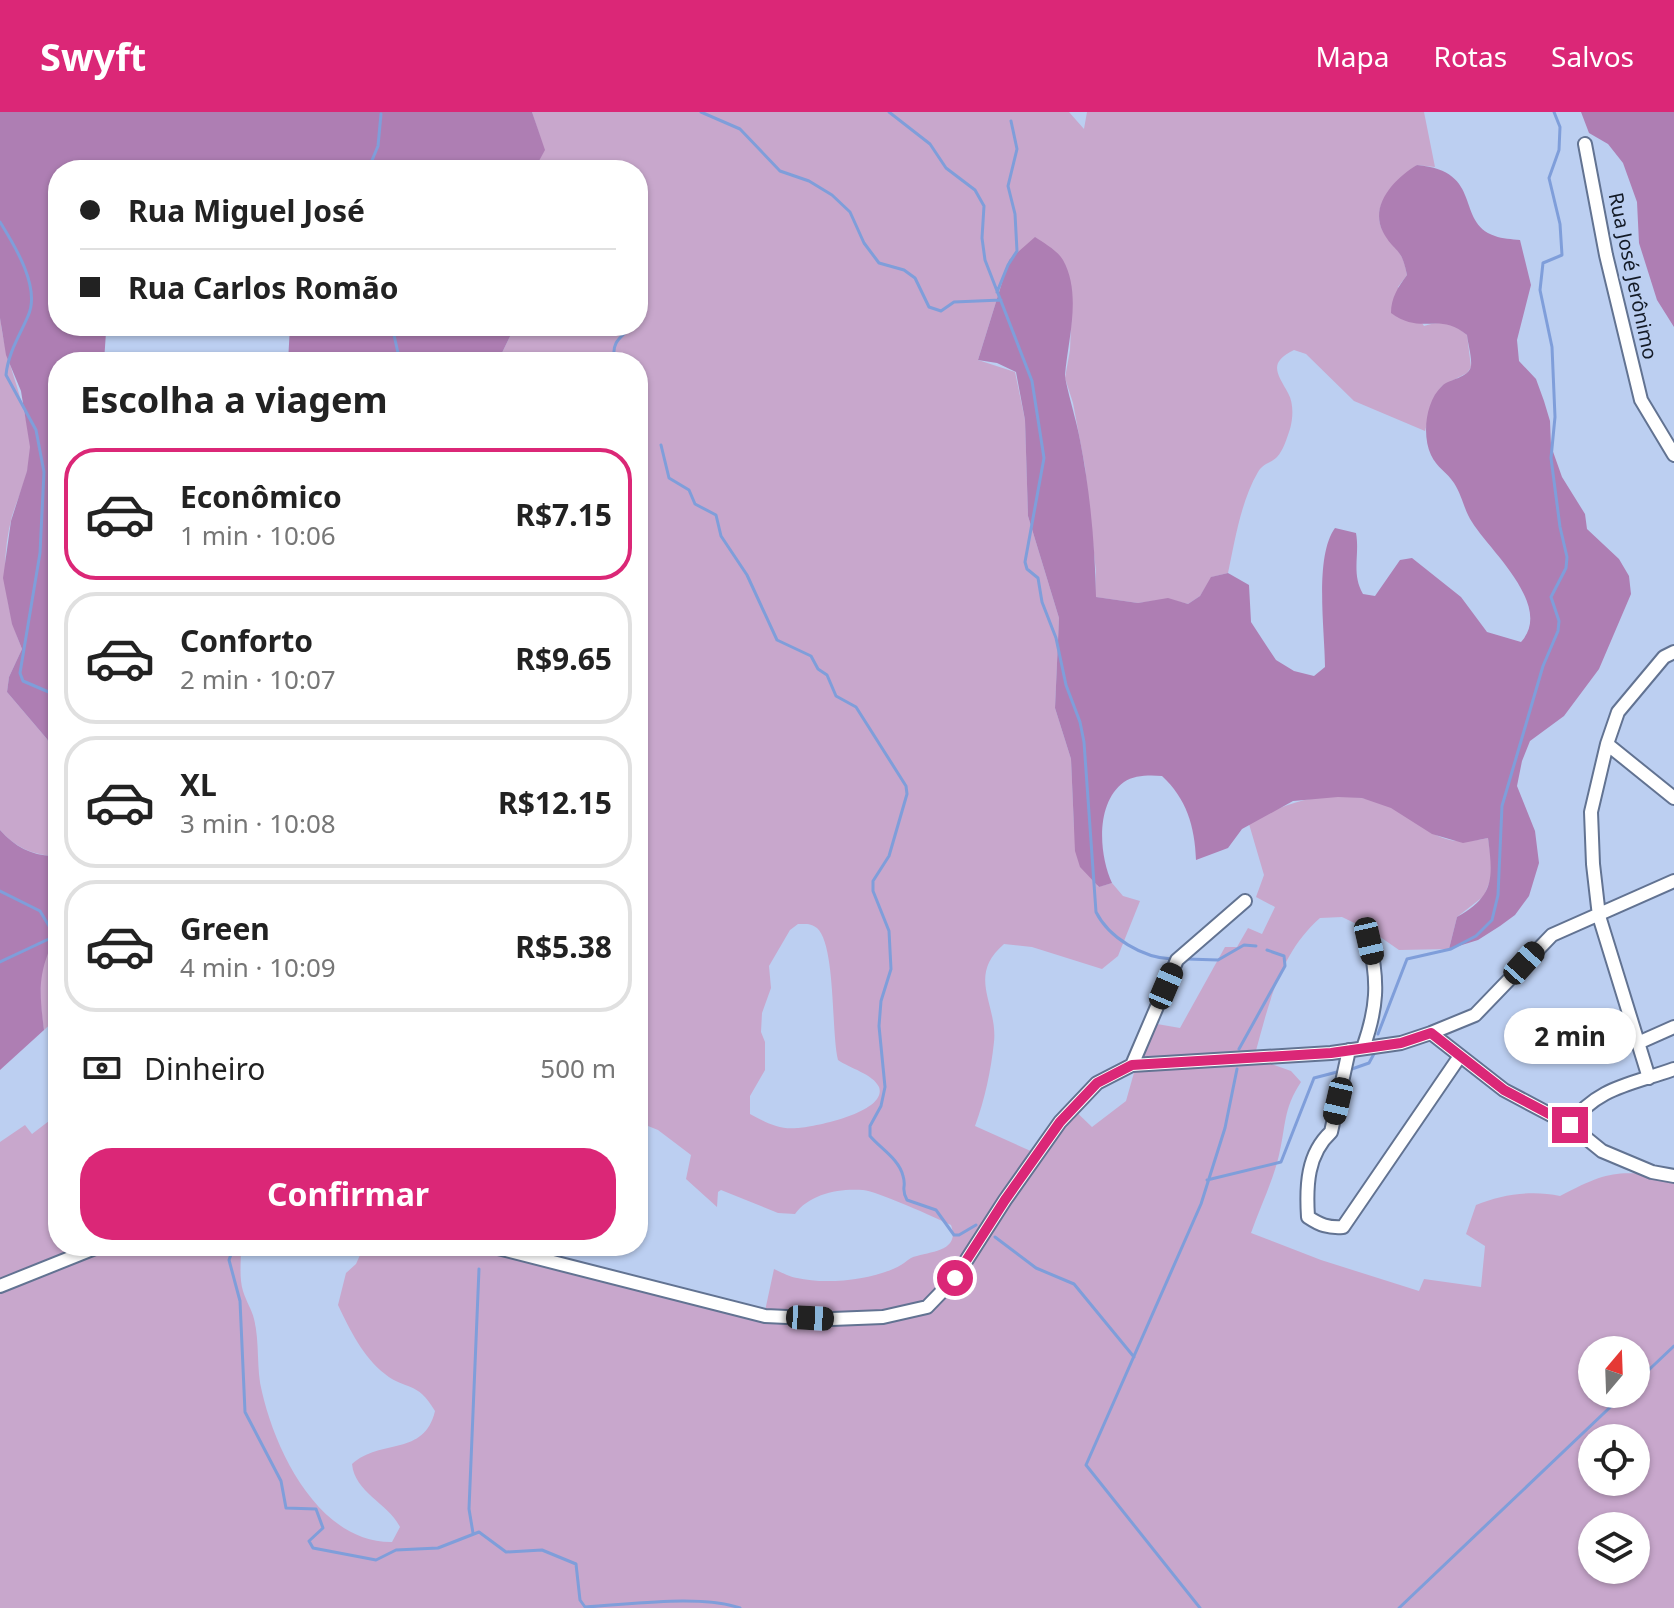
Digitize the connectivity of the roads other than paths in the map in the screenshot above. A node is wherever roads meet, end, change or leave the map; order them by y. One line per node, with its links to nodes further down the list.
1 (1585, 144): 2 (street, Rua José Jerônimo)
2 (1674, 455)
3 (1674, 652): 4 (street)
4 (1607, 744): 5 (street); 8 (street)
5 (1674, 798)
6 (1674, 881): 8 (street)
7 (1245, 901): 16 (street)
8 (1599, 916): 11 (street); 12 (street)
9 (1369, 941): 13 (street)
10 (1674, 1027): 12 (street)
11 (1431, 1033): 13 (street); 15 (street)
12 (1638, 1043): 18 (street)
13 (1363, 1048): 14 (street)
14 (1349, 1050): 15 (street); 16 (street)
15 (1460, 1056): 19 (street)
16 (1132, 1065): 22 (street)
17 (1674, 1069): 18 (street)
18 (1649, 1078): 19 (street)
19 (1570, 1125): 20 (street)
20 (1674, 1176)
21 (75, 1256): 23 (street)
22 (529, 1256)
23 (0, 1286)

